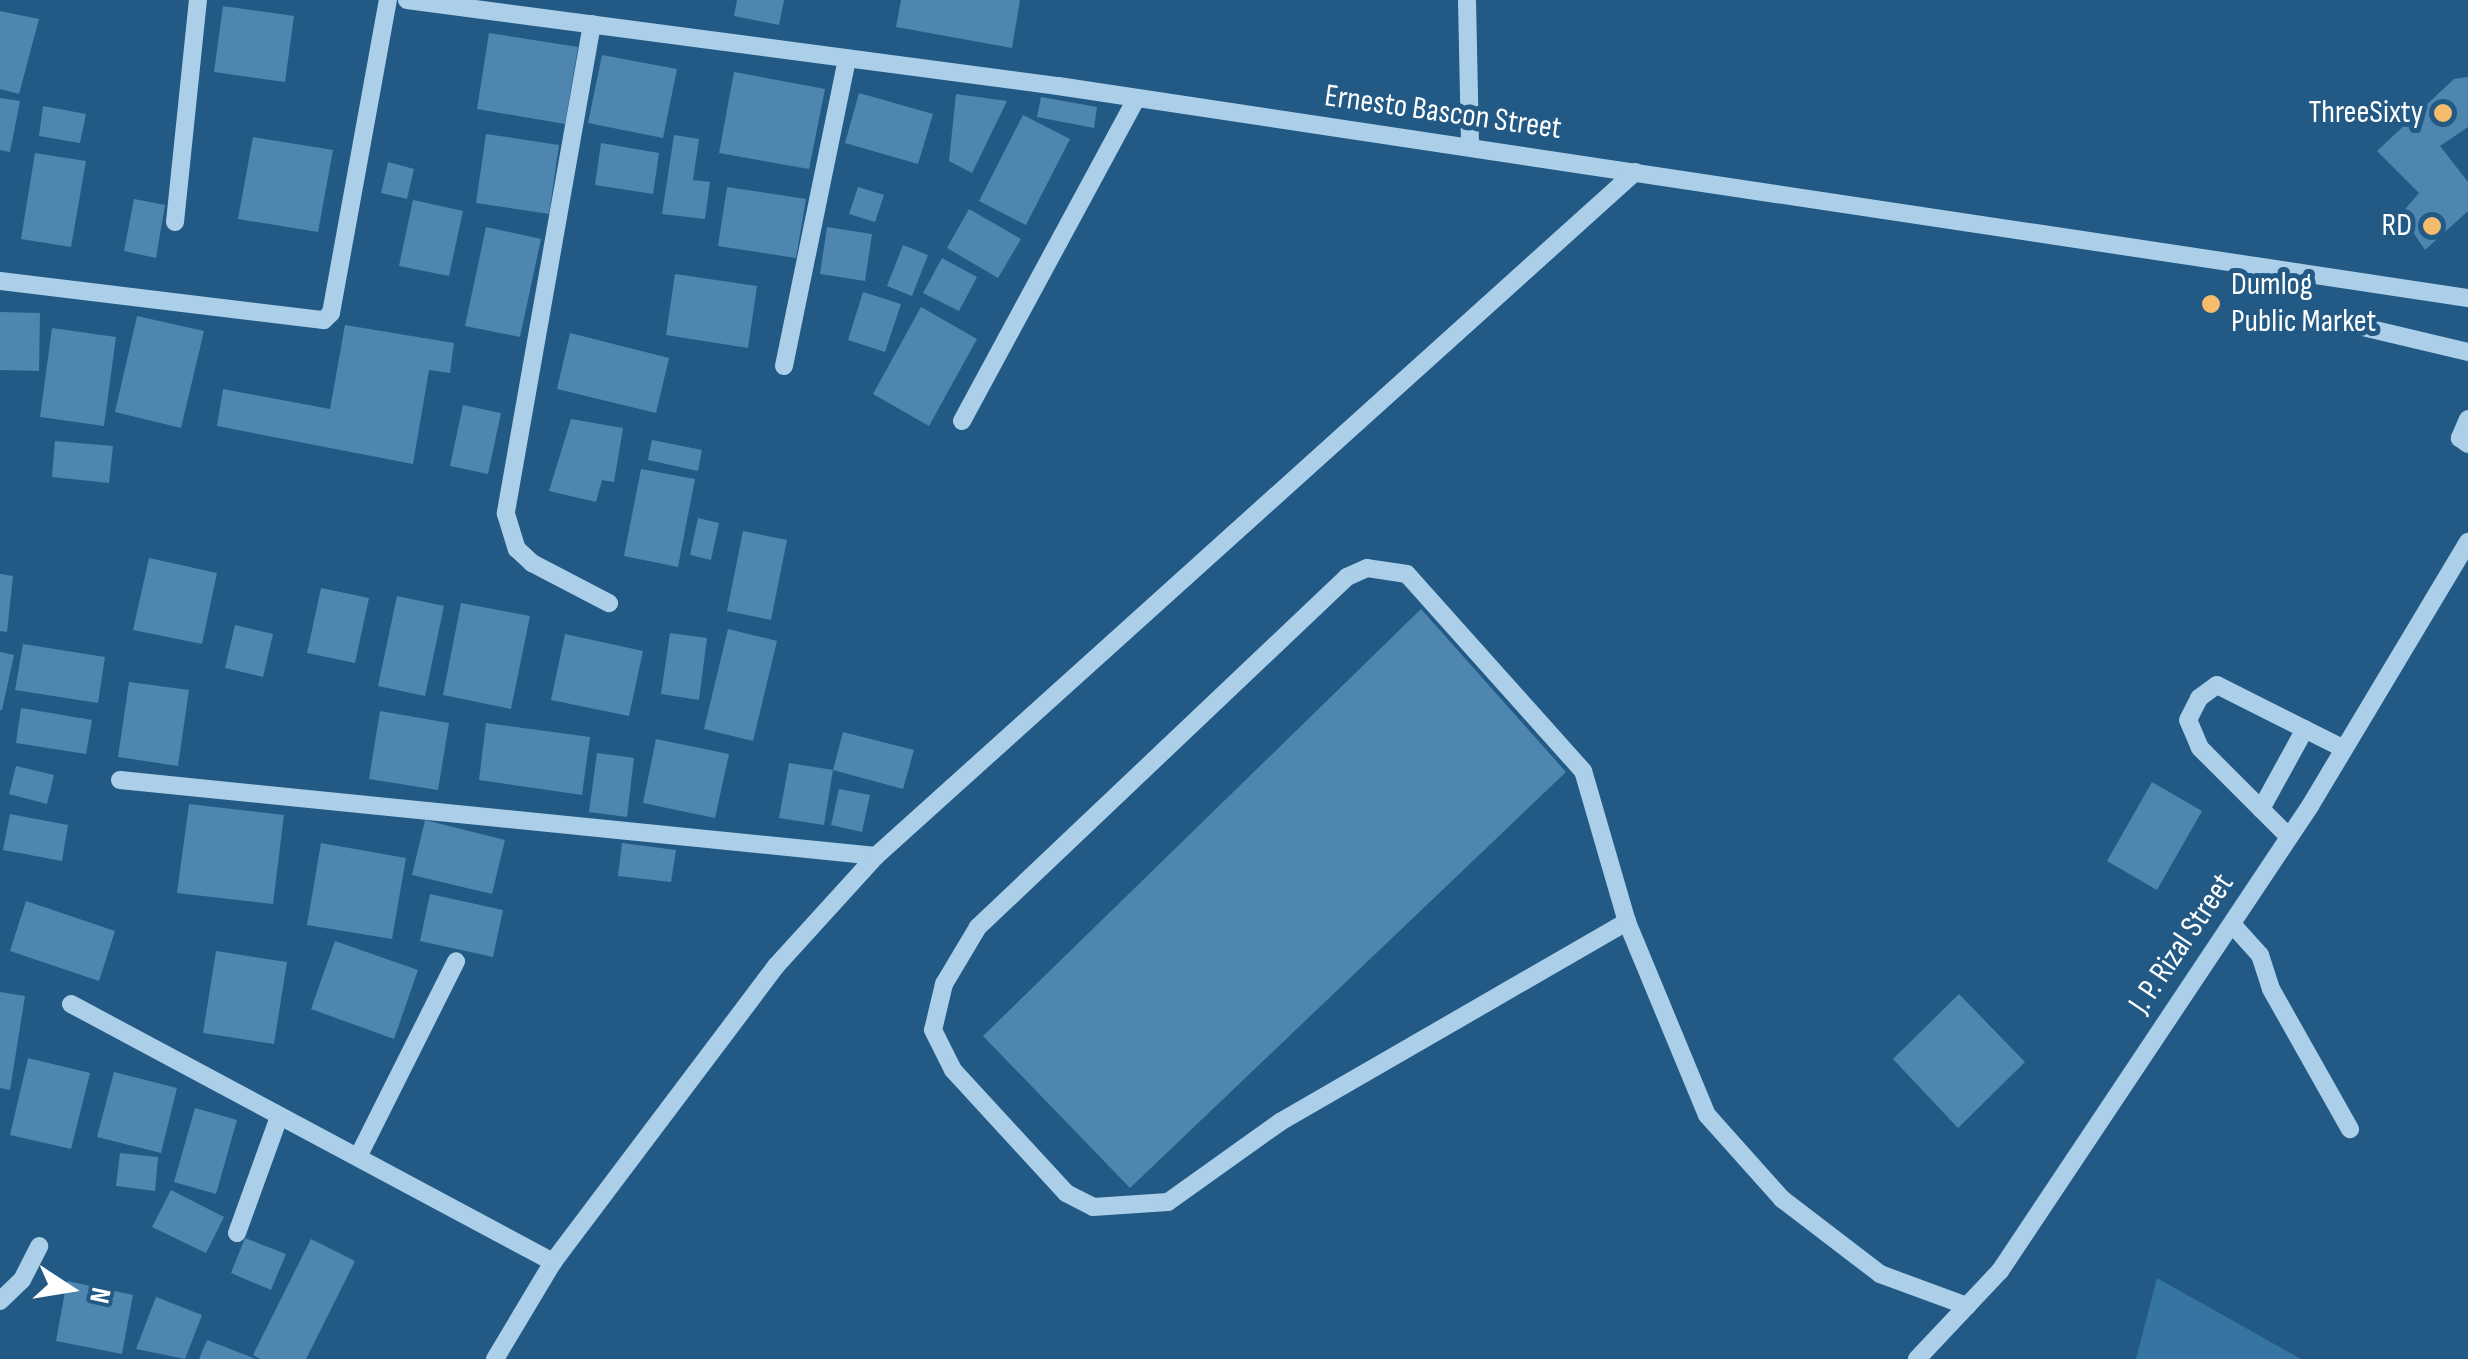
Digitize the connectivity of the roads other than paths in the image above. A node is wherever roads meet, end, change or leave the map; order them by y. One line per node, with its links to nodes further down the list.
1 (198, 0): 10 (street)
2 (388, 0): 11 (street)
3 (407, 0): 5 (street, Ernesto Bascon Street)
4 (1467, 0): 8 (street)
5 (592, 24): 6 (street, Ernesto Bascon Street); 20 (street)
6 (847, 58): 7 (street, Ernesto Bascon Street); 15 (street)
7 (1136, 99): 8 (street, Ernesto Bascon Street); 17 (street)
8 (1470, 146): 9 (street, Ernesto Bascon Street)
9 (1635, 172): 12 (street, Ernesto Bascon Street); 26 (street)
10 (175, 222)
11 (0, 281)
12 (2468, 298)
13 (2332, 320): 14 (street)
14 (2468, 352)
15 (784, 366)
16 (2468, 419): 18 (street)
17 (962, 421)
18 (2468, 444)
19 (2468, 542): 22 (street, J. P. Rizal Street)
20 (609, 602)
21 (2305, 730): 22 (street); 24 (street); 24 (street)
22 (2344, 749): 25 (street, J. P. Rizal Street)
23 (120, 780): 26 (street)
24 (2261, 809): 25 (street)
25 (2289, 837): 28 (street, J. P. Rizal Street)
26 (876, 856): 36 (street)
27 (1627, 922): 27 (street); 38 (street)
28 (2232, 924): 32 (street); 38 (street, J. P. Rizal Street)
29 (456, 961): 33 (street)
30 (71, 1004): 31 (street)
31 (278, 1118): 33 (street); 34 (street)
32 (2350, 1129)
33 (358, 1158): 36 (street)
34 (237, 1233)
35 (39, 1246): 37 (street)
36 (552, 1262): 39 (street)
37 (0, 1301)
38 (1967, 1306): 40 (street, J. P. Rizal Street)
39 (495, 1359)
40 (1917, 1359)

